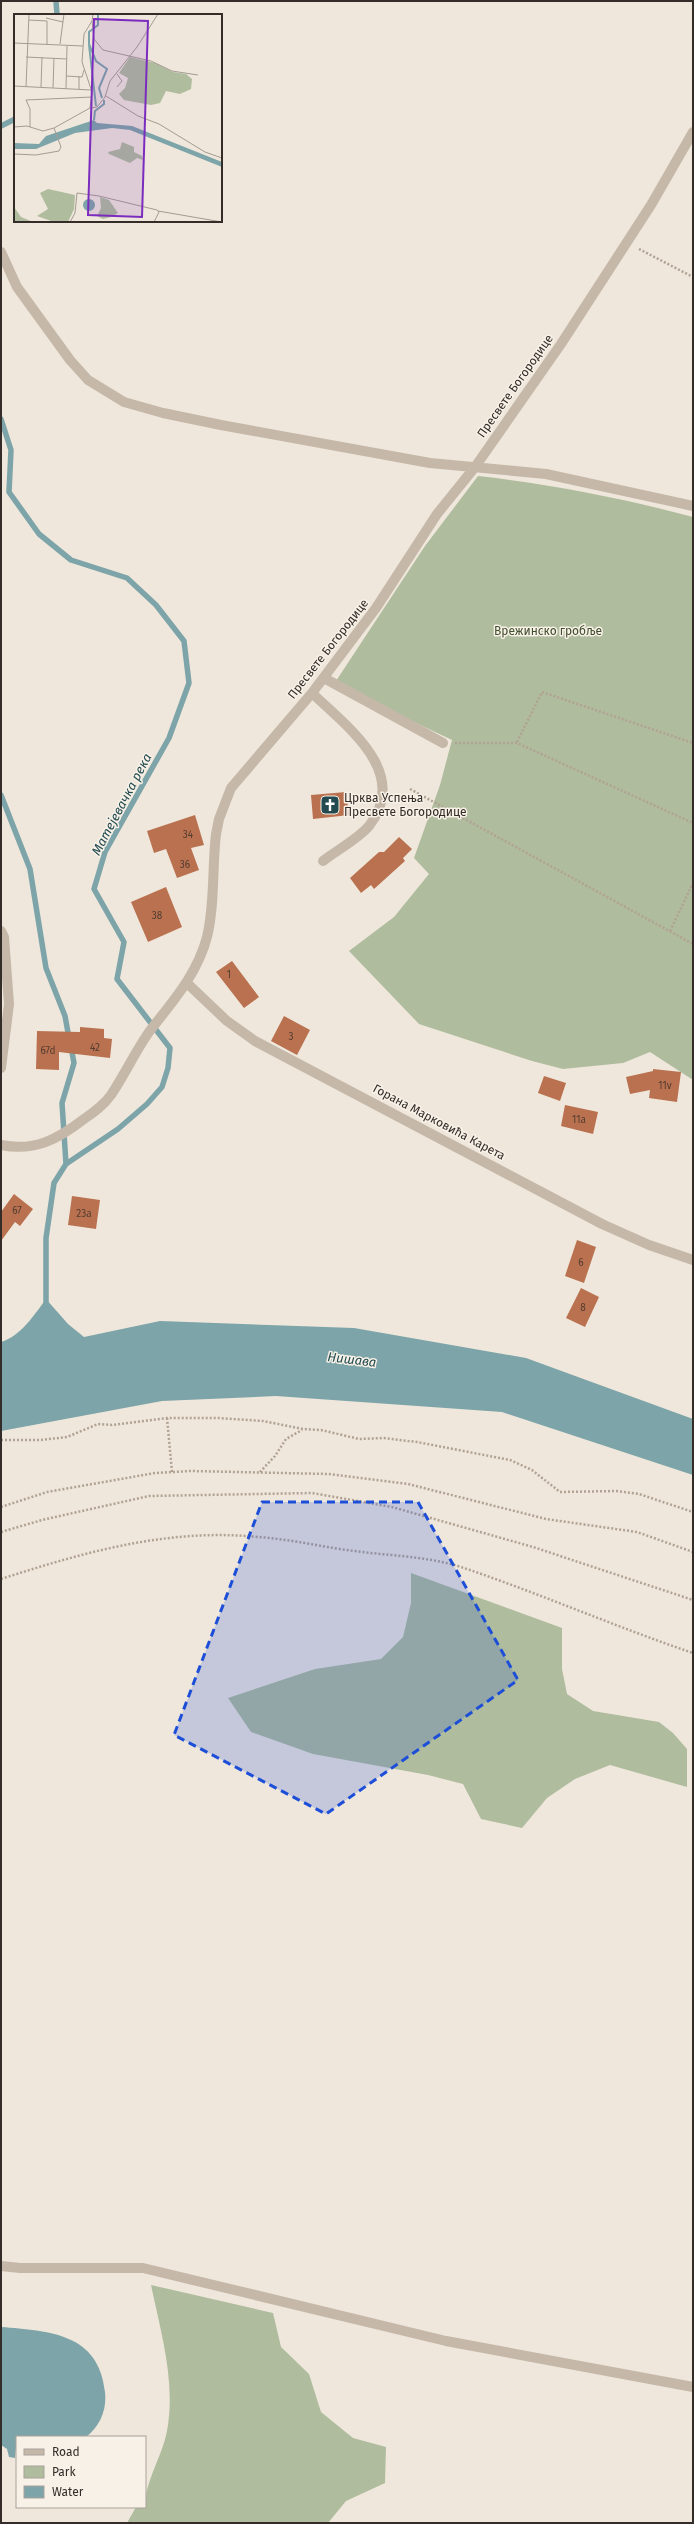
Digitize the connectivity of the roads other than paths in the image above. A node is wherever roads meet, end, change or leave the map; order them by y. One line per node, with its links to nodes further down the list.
1 (693, 132): 3 (street, Пресвете Богородице)
2 (1, 252): 3 (street)
3 (475, 467): 4 (street); 5 (street, Пресвете Богородице)
4 (693, 506)
5 (324, 678): 6 (street, Пресвете Богородице); 7 (street)
6 (312, 693): 8 (street); 10 (street, Пресвете Богородице)
7 (443, 743)
8 (323, 861)
9 (1, 931): 11 (street)
10 (187, 983): 13 (street, Пресвете Богородице); 14 (street, Горана Марковића Карета)
11 (5, 1005): 12 (street)
12 (1, 1068)
13 (1, 1145)
14 (693, 1260)
15 (1, 2266): 16 (street)
16 (693, 2387)

